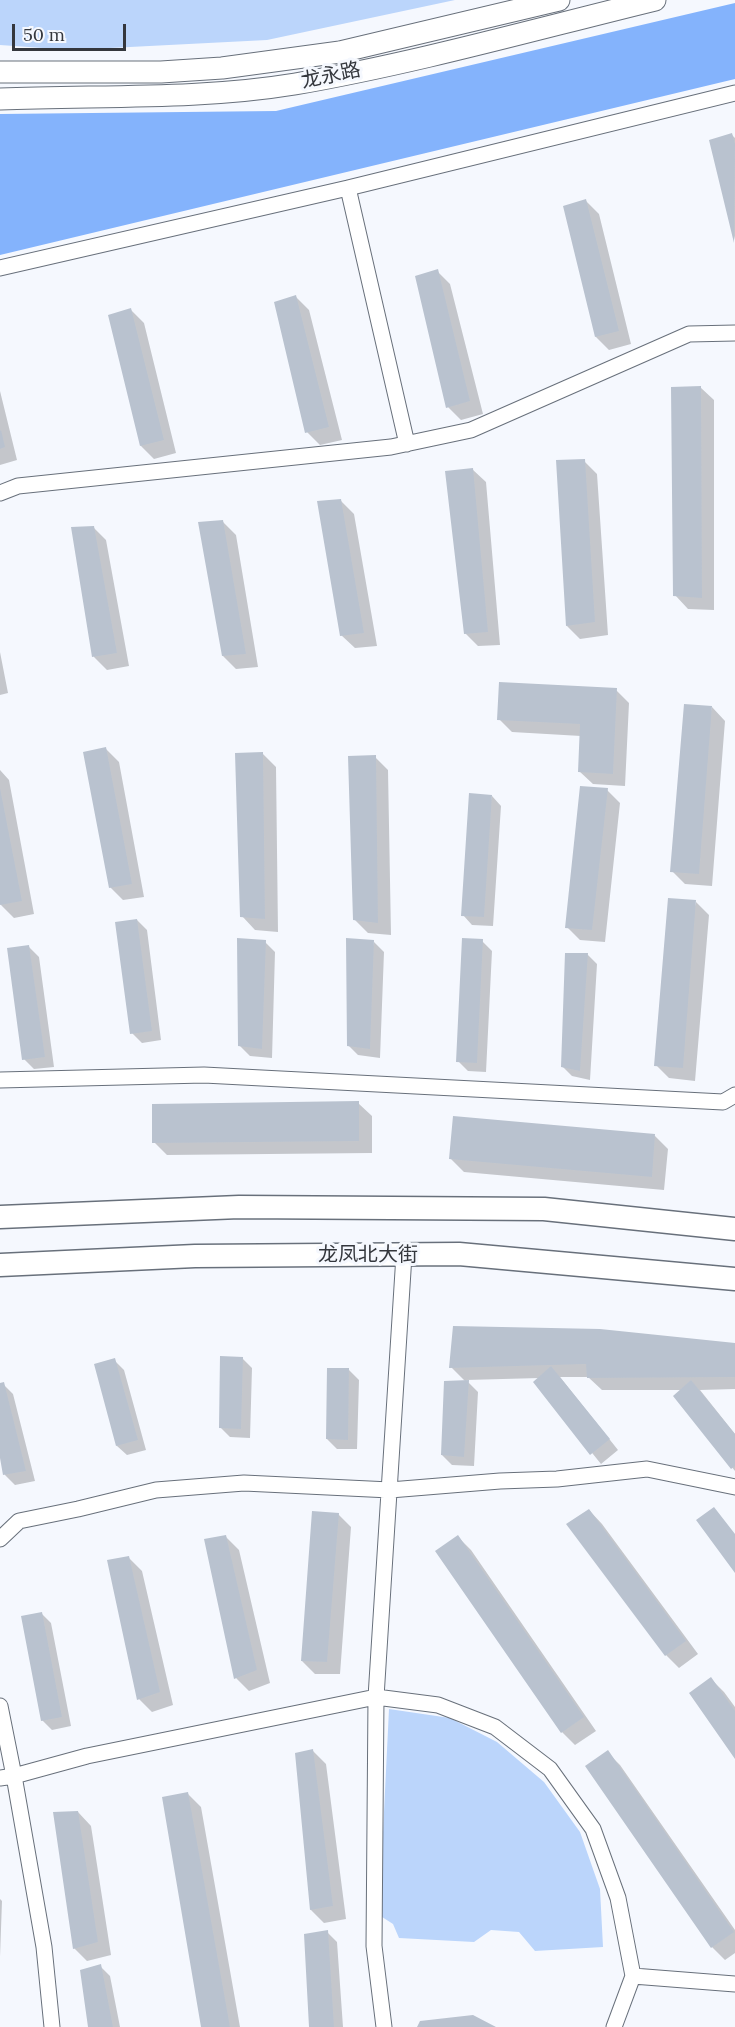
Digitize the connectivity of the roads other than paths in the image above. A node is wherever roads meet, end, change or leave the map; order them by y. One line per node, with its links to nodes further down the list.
1 (559, 0): 3 (main road, 龙永路)
2 (655, 0): 5 (main road, 龙永路)
3 (0, 72)
4 (735, 93): 6 (street)
5 (0, 99)
6 (348, 188): 7 (street); 9 (street)
7 (0, 268)
8 (735, 333): 9 (street)
9 (407, 444): 10 (street)
10 (0, 493)
11 (0, 1080): 12 (street)
12 (735, 1095)
13 (0, 1217): 14 (main road)
14 (735, 1229)
15 (404, 1255): 16 (main road, 龙凤北大街); 17 (main road, 龙凤北大街); 19 (street)
16 (0, 1265)
17 (735, 1279)
18 (735, 1487): 19 (street)
19 (390, 1490): 20 (street); 21 (street)
20 (0, 1539)
21 (376, 1697): 23 (street); 24 (street); 27 (street)
22 (0, 1706): 23 (street)
23 (7, 1777): 26 (street)
24 (633, 1976): 25 (street); 28 (street)
25 (735, 1984)
26 (52, 2027)
27 (384, 2027)
28 (614, 2027)

